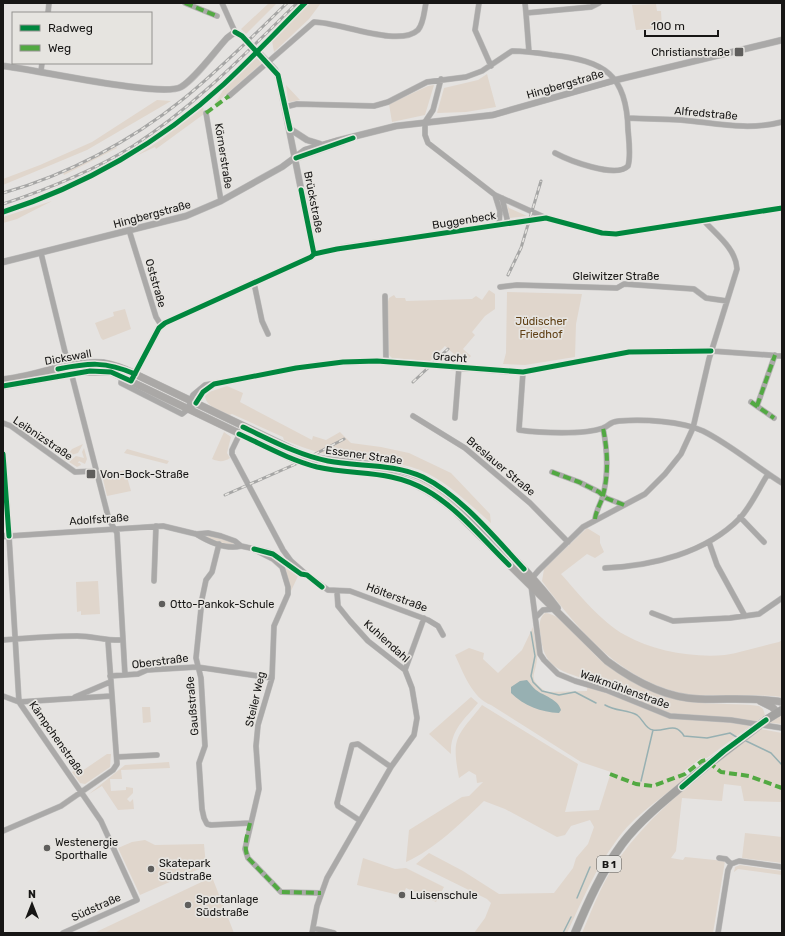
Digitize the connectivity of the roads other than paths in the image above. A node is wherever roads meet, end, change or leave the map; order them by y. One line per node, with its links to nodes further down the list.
1 (185, 3): 8 (street)
2 (222, 3): 9 (street)
3 (426, 3): 12 (street)
4 (479, 3): 15 (street)
5 (525, 3): 7 (street)
6 (599, 3): 7 (street)
7 (526, 13): 11 (street)
8 (217, 16)
9 (235, 32): 12 (street, Brückstraße, bridge); 16 (street)
10 (782, 40): 18 (street, Hingbergstraße)
11 (529, 52): 15 (street); 18 (street)
12 (267, 62): 19 (street); 20 (street, Brückstraße)
13 (42, 64): 16 (street)
14 (3, 66): 16 (street)
15 (491, 66): 17 (street)
16 (41, 71)
17 (442, 79): 20 (street); 23 (street)
18 (616, 80): 22 (street); 23 (street, Hingbergstraße)
19 (229, 96)
20 (285, 107): 25 (street, Brückstraße)
21 (206, 113): 32 (street, Körnerstraße)
22 (628, 118): 24 (street, Alfredstraße); 28 (street)
23 (425, 122): 26 (street, Hingbergstraße); 30 (street)
24 (782, 122)
25 (290, 129): 27 (street); 29 (street, Brückstraße)
26 (353, 138): 27 (street, Hingbergstraße); 29 (street, Hingbergstraße)
27 (322, 145): 29 (street, Hingbergstraße)
28 (555, 153)
29 (296, 158): 32 (street, Hingbergstraße); 40 (street, Brückstraße)
30 (495, 195): 31 (street); 37 (street)
31 (502, 198): 34 (street); 36 (street)
32 (221, 201): 38 (street, Hingbergstraße)
33 (782, 208): 35 (street, Buggenbeck)
34 (546, 218): 35 (street, Buggenbeck); 36 (street, Buggenbeck)
35 (704, 221): 45 (street)
36 (508, 223): 37 (street, Buggenbeck)
37 (499, 224): 40 (street, Buggenbeck)
38 (129, 230): 39 (street, Hingbergstraße); 46 (street, Oststraße)
39 (41, 253): 41 (street, Hingbergstraße); 50 (street)
40 (314, 254): 42 (street, Buggenbeck)
41 (3, 262)
42 (254, 283): 46 (street, Buggenbeck); 47 (street)
43 (500, 287): 45 (street, Gleiwitzer Straße)
44 (385, 296): 52 (street)
45 (727, 301): 48 (street)
46 (161, 326): 56 (street)
47 (268, 334)
48 (711, 351): 49 (street, Gracht); 55 (street, Gracht); 70 (street)
49 (776, 355): 51 (street, Gracht); 63 (street)
50 (66, 356)
51 (782, 356)
52 (386, 362): 53 (street, Gracht); 62 (street, Gracht)
53 (459, 367): 55 (street, Gracht); 65 (street)
54 (70, 370): 56 (main road, Dickswall); 57 (main road, Dickswall); 58 (main road, Dickswall); 60 (main road, Dickswall); 73 (street)
55 (523, 372): 69 (street)
56 (135, 374): 57 (street); 59 (street); 62 (main road, Essener Straße)
57 (122, 376): 59 (main road, Essener Straße); 62 (street)
58 (3, 380)
59 (131, 381): 62 (main road, Essener Straße)
60 (3, 386)
61 (751, 402): 63 (street)
62 (191, 404): 68 (main road, Essener Straße); 71 (main road, Essener Straße)
63 (756, 406): 66 (street)
64 (413, 416): 85 (street, Breslauer Straße)
65 (454, 418)
66 (774, 418)
67 (3, 423): 73 (street, Leibnizstraße)
68 (243, 427): 71 (street); 94 (main road, Essener Straße)
69 (603, 428): 70 (street); 77 (street)
70 (693, 428): 75 (street); 78 (street)
71 (239, 434): 92 (street); 94 (main road, Essener Straße)
72 (3, 454): 84 (street, Kämpchenstraße)
73 (95, 471): 82 (street)
74 (552, 472): 77 (street)
75 (768, 474): 76 (street); 79 (street)
76 (782, 483)
77 (603, 495): 78 (street); 80 (street)
78 (624, 505): 80 (street)
79 (740, 517): 86 (street); 87 (street)
80 (595, 520): 85 (street)
81 (156, 526): 82 (street, Adolfstraße); 83 (street, Adolfstraße); 93 (street)
82 (113, 528): 84 (street, Adolfstraße); 106 (street)
83 (196, 534): 88 (street, Adolfstraße); 89 (street, Adolfstraße)
84 (6, 536): 104 (street, Kämpchenstraße)
85 (568, 542): 94 (street)
86 (709, 542): 91 (street); 99 (street)
87 (764, 542)
88 (219, 544): 89 (street, Adolfstraße); 108 (street, Gaußstraße)
89 (241, 546): 90 (street, Adolfstraße)
90 (254, 550): 92 (street, Adolfstraße); 111 (street, Steiler Weg)
91 (605, 568)
92 (308, 574): 95 (street)
93 (154, 581)
94 (532, 582): 97 (main road, Essener Straße); 100 (street, Walkmühlenstraße); 101 (main road, Essener Straße)
95 (337, 592): 102 (street, Hölterstraße); 109 (street, Kuhlendahl)
96 (782, 598): 99 (street)
97 (554, 609): 100 (street); 101 (main road, Essener Straße)
98 (652, 613): 99 (street)
99 (745, 616)
100 (536, 617): 120 (street, Walkmühlenstraße)
101 (563, 617): 116 (main road, Essener Straße)
102 (424, 618): 103 (street, Hölterstraße); 109 (street)
103 (443, 635)
104 (16, 639): 105 (street); 107 (street); 117 (street, Kämpchenstraße)
105 (3, 640)
106 (123, 640): 107 (street); 110 (street)
107 (108, 641): 112 (street)
108 (197, 667): 110 (street, Oberstraße); 111 (street, Oberstraße); 126 (street, Gaußstraße)
109 (405, 670): 123 (street, Kuhlendahl)
110 (125, 675): 112 (street, Oberstraße)
111 (272, 678): 126 (street, Steiler Weg)
112 (110, 679): 114 (street); 115 (street, Oberstraße)
113 (3, 696): 117 (street)
114 (111, 696): 115 (street); 122 (street)
115 (72, 698): 117 (street)
116 (756, 700): 118 (main road, Essener Straße); 119 (main road, Essener Straße)
117 (19, 702): 124 (street, Kämpchenstraße)
118 (782, 702)
119 (780, 711): 136 (main road, Essener Straße / B 1, bridge)
120 (782, 728)
121 (157, 754): 122 (street)
122 (117, 757): 124 (street)
123 (391, 767): 125 (street, Kuhlendahl); 125 (street)
124 (82, 791): 127 (street); 132 (street, Kämpchenstraße)
125 (359, 820): 131 (street, Kuhlendahl)
126 (250, 824): 131 (street)
127 (3, 831)
128 (719, 858): 129 (street)
129 (731, 864): 130 (street); 137 (street)
130 (782, 867)
131 (321, 892): 133 (street, Kuhlendahl)
132 (137, 900): 134 (street, Südstraße)
133 (312, 930): 135 (street)
134 (62, 933)
135 (334, 933)
136 (575, 933)
137 (718, 933)

